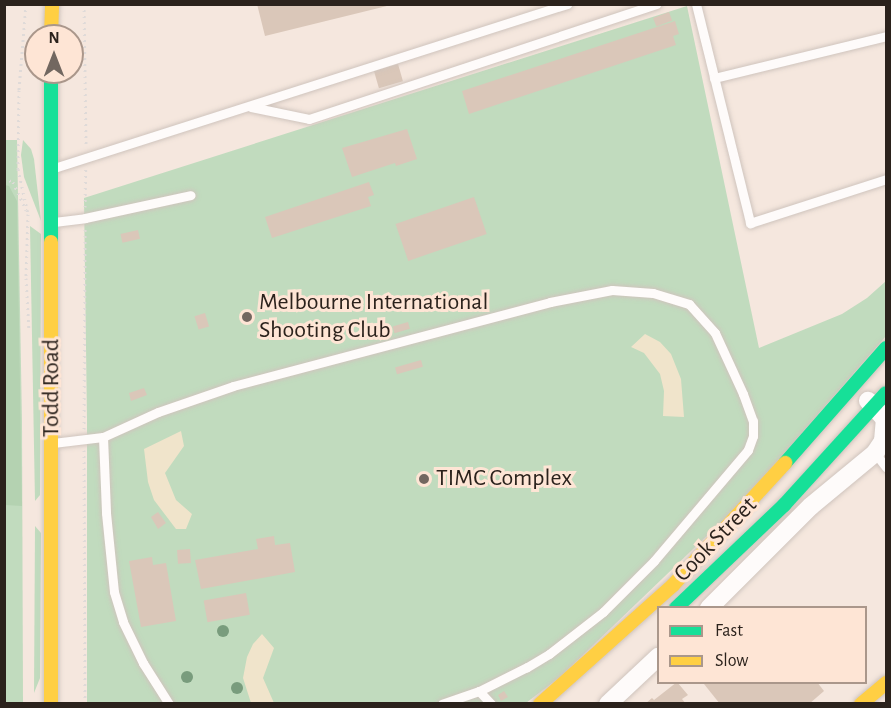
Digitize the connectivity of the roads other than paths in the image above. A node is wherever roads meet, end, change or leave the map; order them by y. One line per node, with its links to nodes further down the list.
1 (52, 4): 5 (main road)
2 (567, 4): 9 (lane)
3 (656, 4): 9 (lane)
4 (696, 4): 7 (lane)
5 (51, 24)
6 (886, 36): 7 (lane)
7 (714, 78): 11 (lane)
8 (51, 84): 10 (main road, Todd Road)
9 (249, 106): 10 (lane)
10 (52, 169): 13 (main road, Todd Road)
11 (886, 179)
12 (191, 195): 13 (lane)
13 (51, 225): 18 (main road, Todd Road)
14 (886, 348): 15 (main road, Cook Street)
15 (851, 387): 16 (street, Cook Street); 29 (main road, Cook Street)
16 (880, 400): 19 (street, Cook Street); 20 (main road, Cook Street)
17 (103, 437): 18 (lane); 24 (lane); 26 (lane)
18 (53, 443): 25 (main road, Todd Road)
19 (881, 460): 21 (street, Cook Street)
20 (680, 606)
21 (711, 606)
22 (657, 658): 30 (street)
23 (886, 683): 31 (main road)
24 (478, 691): 27 (lane); 28 (lane)
25 (51, 704)
26 (169, 704)
27 (442, 704)
28 (491, 704)
29 (540, 704)
30 (608, 704)
31 (861, 704)

